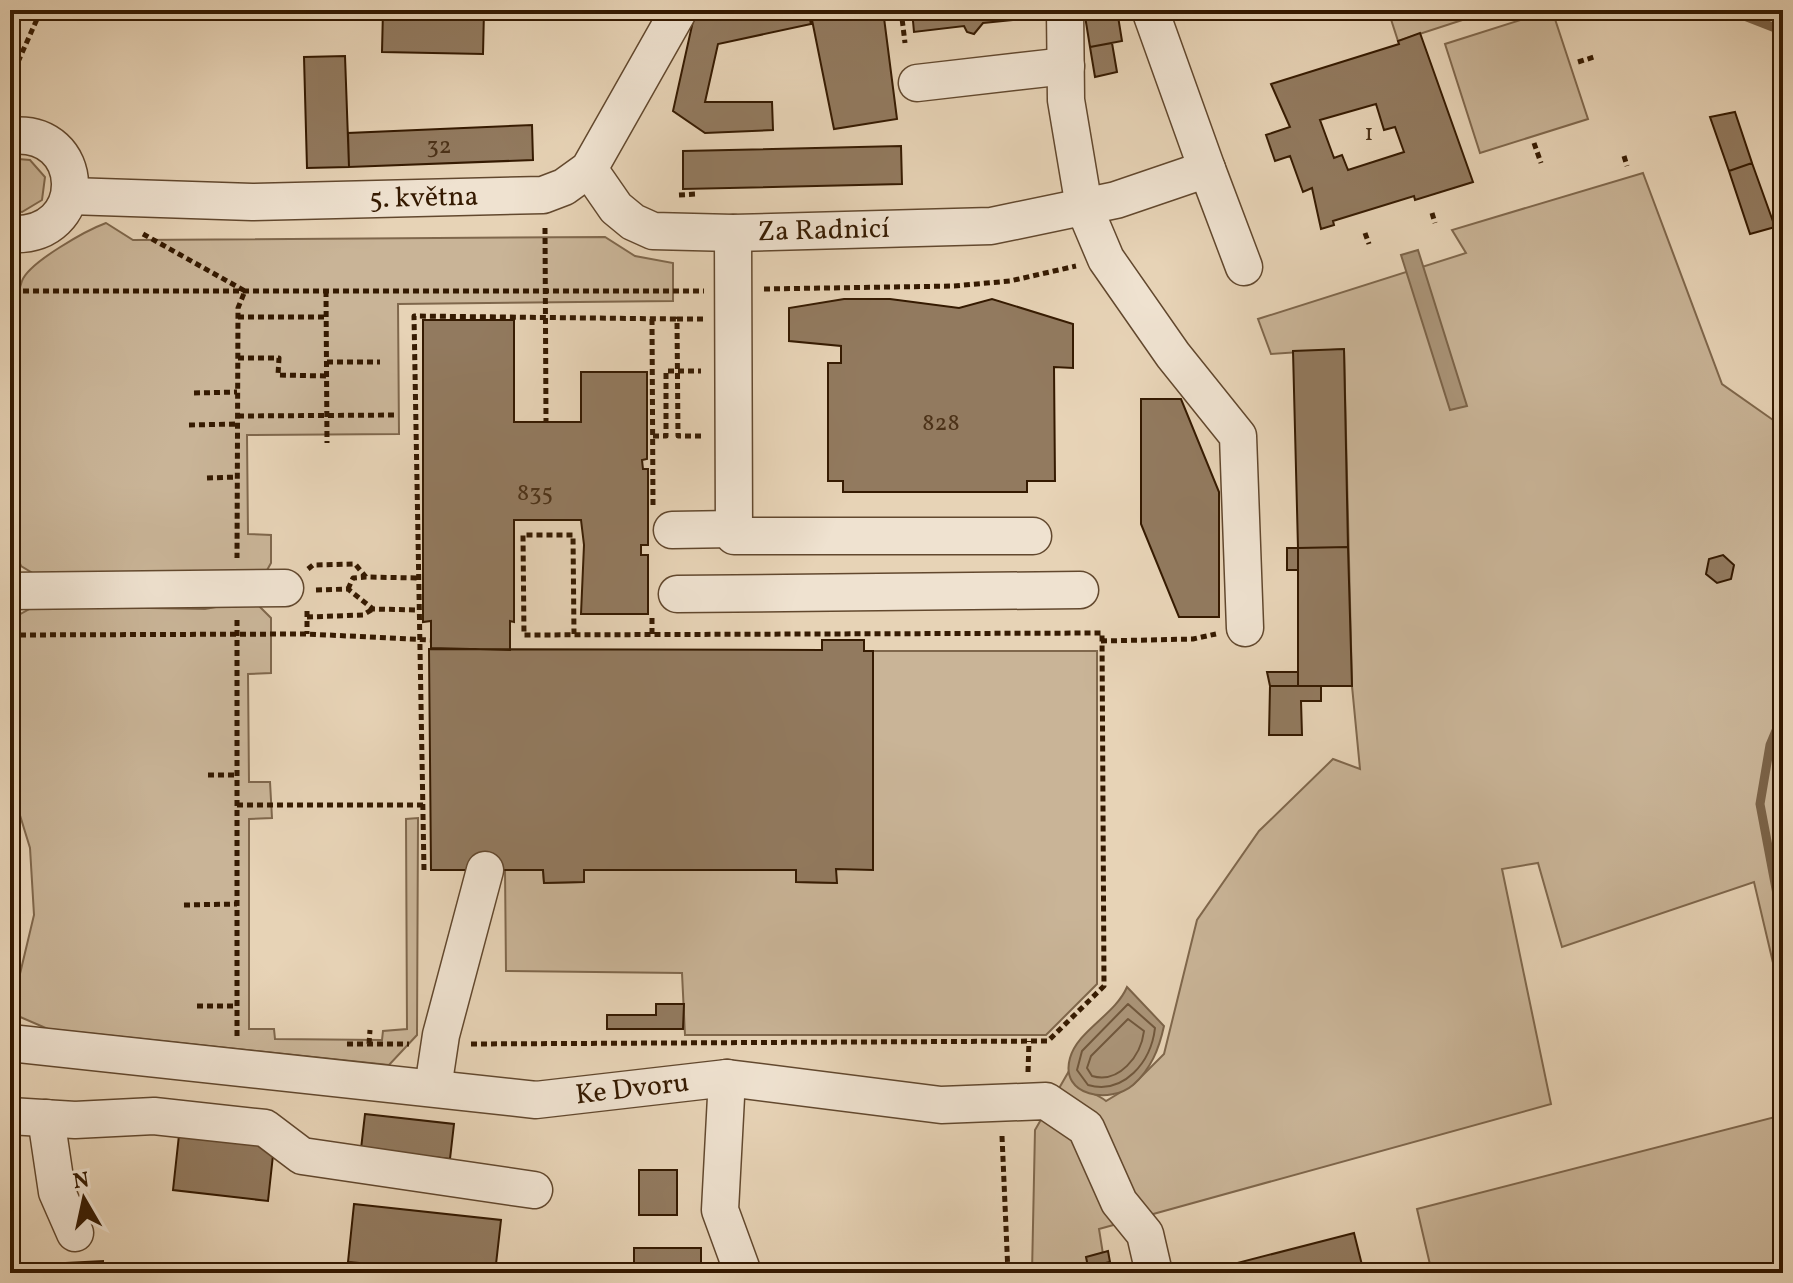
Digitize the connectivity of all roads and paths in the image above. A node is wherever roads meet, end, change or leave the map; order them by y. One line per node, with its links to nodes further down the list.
1 (41, 10): 10 (path)
2 (679, 10): 17 (street, 5. května)
3 (901, 10): 6 (path)
4 (1065, 10): 9 (street)
5 (1160, 13): 18 (street)
6 (905, 43)
7 (1594, 57): 8 (path)
8 (1578, 62)
9 (1066, 66): 11 (street); 22 (street)
10 (10, 80)
11 (917, 83)
12 (11, 133): 21 (street)
13 (1534, 143): 15 (path)
14 (1624, 156): 16 (path)
15 (1541, 163)
16 (1627, 166)
17 (589, 169): 21 (street, 5. května); 25 (street, Za Radnicí)
18 (1207, 169): 22 (street, Za Radnicí); 32 (street)
19 (697, 194): 20 (path)
20 (679, 195)
21 (70, 196): 27 (street)
22 (1084, 207): 25 (street, Za Radnicí); 31 (street)
23 (1432, 213): 24 (path)
24 (1435, 223)
25 (733, 233): 38 (street)
26 (1365, 233): 29 (path)
27 (10, 234)
28 (143, 234): 35 (path)
29 (1369, 244)
30 (546, 254): 37 (path)
31 (1106, 259): 33 (path); 77 (street)
32 (1244, 267)
33 (763, 290)
34 (13, 291): 35 (path)
35 (245, 291): 36 (path); 40 (path)
36 (326, 291): 37 (path); 41 (path)
37 (547, 291): 38 (path); 39 (path)
38 (723, 305): 43 (path); 57 (street)
39 (547, 316): 42 (path); 54 (path); 66 (path)
40 (238, 317): 41 (path); 44 (path)
41 (326, 317): 45 (path)
42 (652, 319): 43 (path); 58 (path)
43 (677, 319): 47 (path)
44 (238, 358): 48 (path); 49 (path)
45 (327, 362): 46 (path); 48 (path)
46 (380, 362)
47 (678, 371): 57 (path); 58 (path)
48 (327, 376): 53 (path)
49 (237, 392): 50 (path); 52 (path)
50 (194, 393)
51 (398, 415): 53 (path)
52 (238, 416): 53 (path); 55 (path)
53 (327, 416): 59 (path)
54 (546, 422)
55 (237, 424): 56 (path); 60 (path)
56 (189, 425)
57 (734, 435): 63 (street)
58 (653, 436): 62 (path)
59 (327, 443)
60 (237, 477): 61 (path); 67 (path)
61 (207, 478)
62 (662, 521): 63 (street)
63 (734, 533): 64 (street); 72 (street)
64 (1033, 536)
65 (366, 577): 66 (path); 68 (path); 71 (path)
66 (419, 578): 75 (path)
67 (237, 589): 70 (street); 71 (street); 78 (path)
68 (348, 589): 71 (path); 74 (path)
69 (1080, 590): 72 (street)
70 (10, 591)
71 (301, 591): 76 (path)
72 (734, 594): 73 (street)
73 (665, 599): 81 (path)
74 (373, 609): 75 (path); 76 (path)
75 (419, 610): 83 (path)
76 (307, 617): 79 (path)
77 (1245, 628): 85 (path)
78 (237, 634): 79 (path); 82 (path); 87 (path)
79 (307, 634): 83 (path)
80 (574, 634): 80 (path); 81 (path)
81 (652, 634): 85 (path)
82 (10, 635)
83 (420, 639): 84 (path); 89 (path)
84 (431, 640)
85 (1101, 641): 101 (path)
86 (208, 775): 87 (path)
87 (237, 775): 88 (path)
88 (237, 805): 89 (path); 92 (path)
89 (423, 805): 90 (path)
90 (424, 870)
91 (485, 870): 101 (street)
92 (237, 904): 93 (path); 95 (path)
93 (184, 905)
94 (197, 1006): 95 (path)
95 (237, 1006): 102 (path)
96 (370, 1030): 100 (path)
97 (253, 1034): 102 (path)
98 (10, 1043): 102 (street, Ke Dvoru)
99 (341, 1044): 100 (path)
100 (369, 1044): 101 (path)
101 (440, 1044): 104 (street)
102 (237, 1051): 104 (street, Ke Dvoru)
103 (727, 1078): 104 (street, Ke Dvoru); 110 (street); 112 (street, Ke Dvoru)
104 (433, 1088)
105 (10, 1116): 106 (street)
106 (46, 1118): 108 (street); 109 (street)
107 (1001, 1127): 111 (path)
108 (534, 1190)
109 (75, 1233)
110 (743, 1273)
111 (1008, 1273)
112 (1154, 1273)

